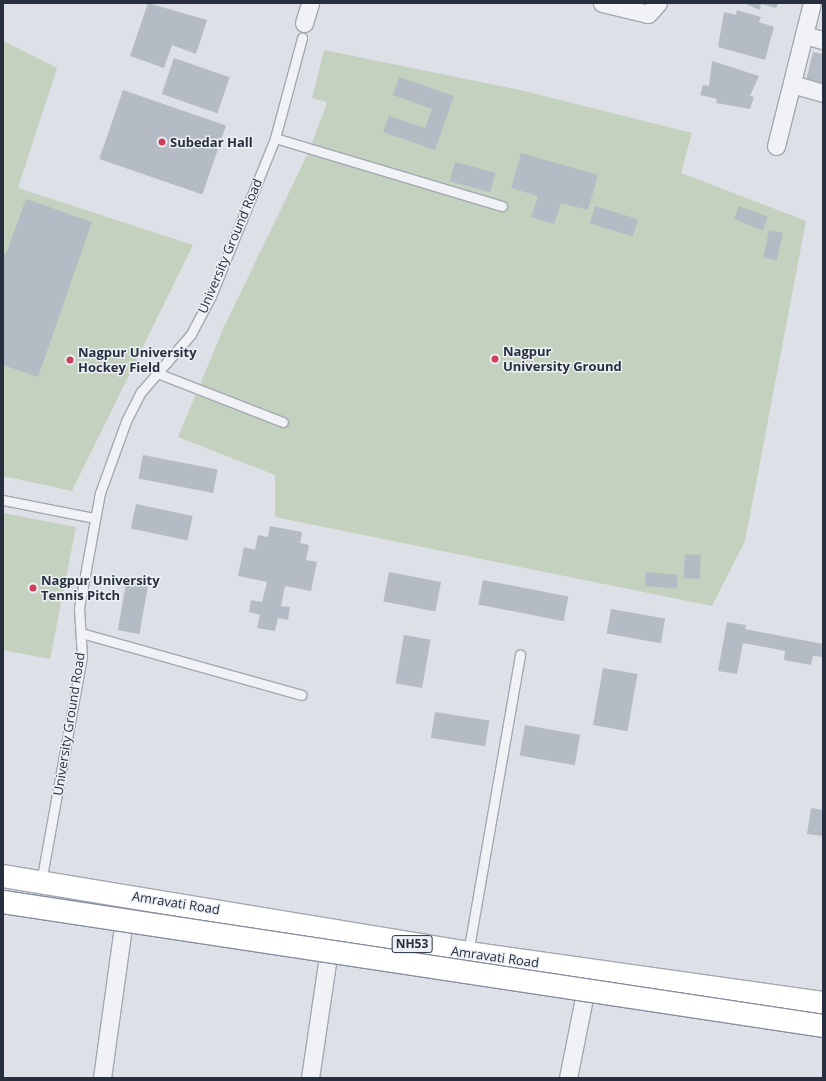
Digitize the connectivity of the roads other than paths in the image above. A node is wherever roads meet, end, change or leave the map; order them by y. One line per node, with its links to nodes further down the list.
1 (310, 3): 5 (street)
2 (602, 3): 3 (street)
3 (658, 3)
4 (812, 3): 6 (street)
5 (303, 31): 10 (lane, University Ground Road)
6 (804, 35): 7 (street); 8 (street)
7 (823, 40)
8 (792, 84): 9 (street); 11 (street)
9 (823, 93)
10 (275, 138): 12 (lane); 13 (lane, University Ground Road)
11 (776, 146)
12 (502, 206)
13 (157, 373): 14 (lane); 16 (lane, University Ground Road)
14 (283, 422)
15 (3, 500): 16 (lane)
16 (94, 518): 17 (lane, University Ground Road)
17 (81, 633): 19 (lane); 21 (lane, University Ground Road)
18 (520, 655): 26 (lane)
19 (301, 695)
20 (3, 876): 21 (highway, Amravati Road / NH53)
21 (41, 882): 26 (highway, Amravati Road / NH53)
22 (3, 894): 31 (highway)
23 (3, 902): 32 (highway, bridge)
24 (3, 909): 25 (highway, Amravati Road / NH53)
25 (123, 926): 27 (highway, Amravati Road / NH53); 34 (street)
26 (468, 953): 28 (highway, Amravati Road / NH53)
27 (328, 956): 29 (highway, Amravati Road / NH53); 35 (street)
28 (589, 970): 29 (street); 30 (highway, Amravati Road / NH53)
29 (584, 995): 33 (highway, Amravati Road / NH53); 36 (street)
30 (823, 1003)
31 (823, 1016)
32 (823, 1026)
33 (823, 1032)
34 (102, 1078)
35 (310, 1078)
36 (568, 1078)

